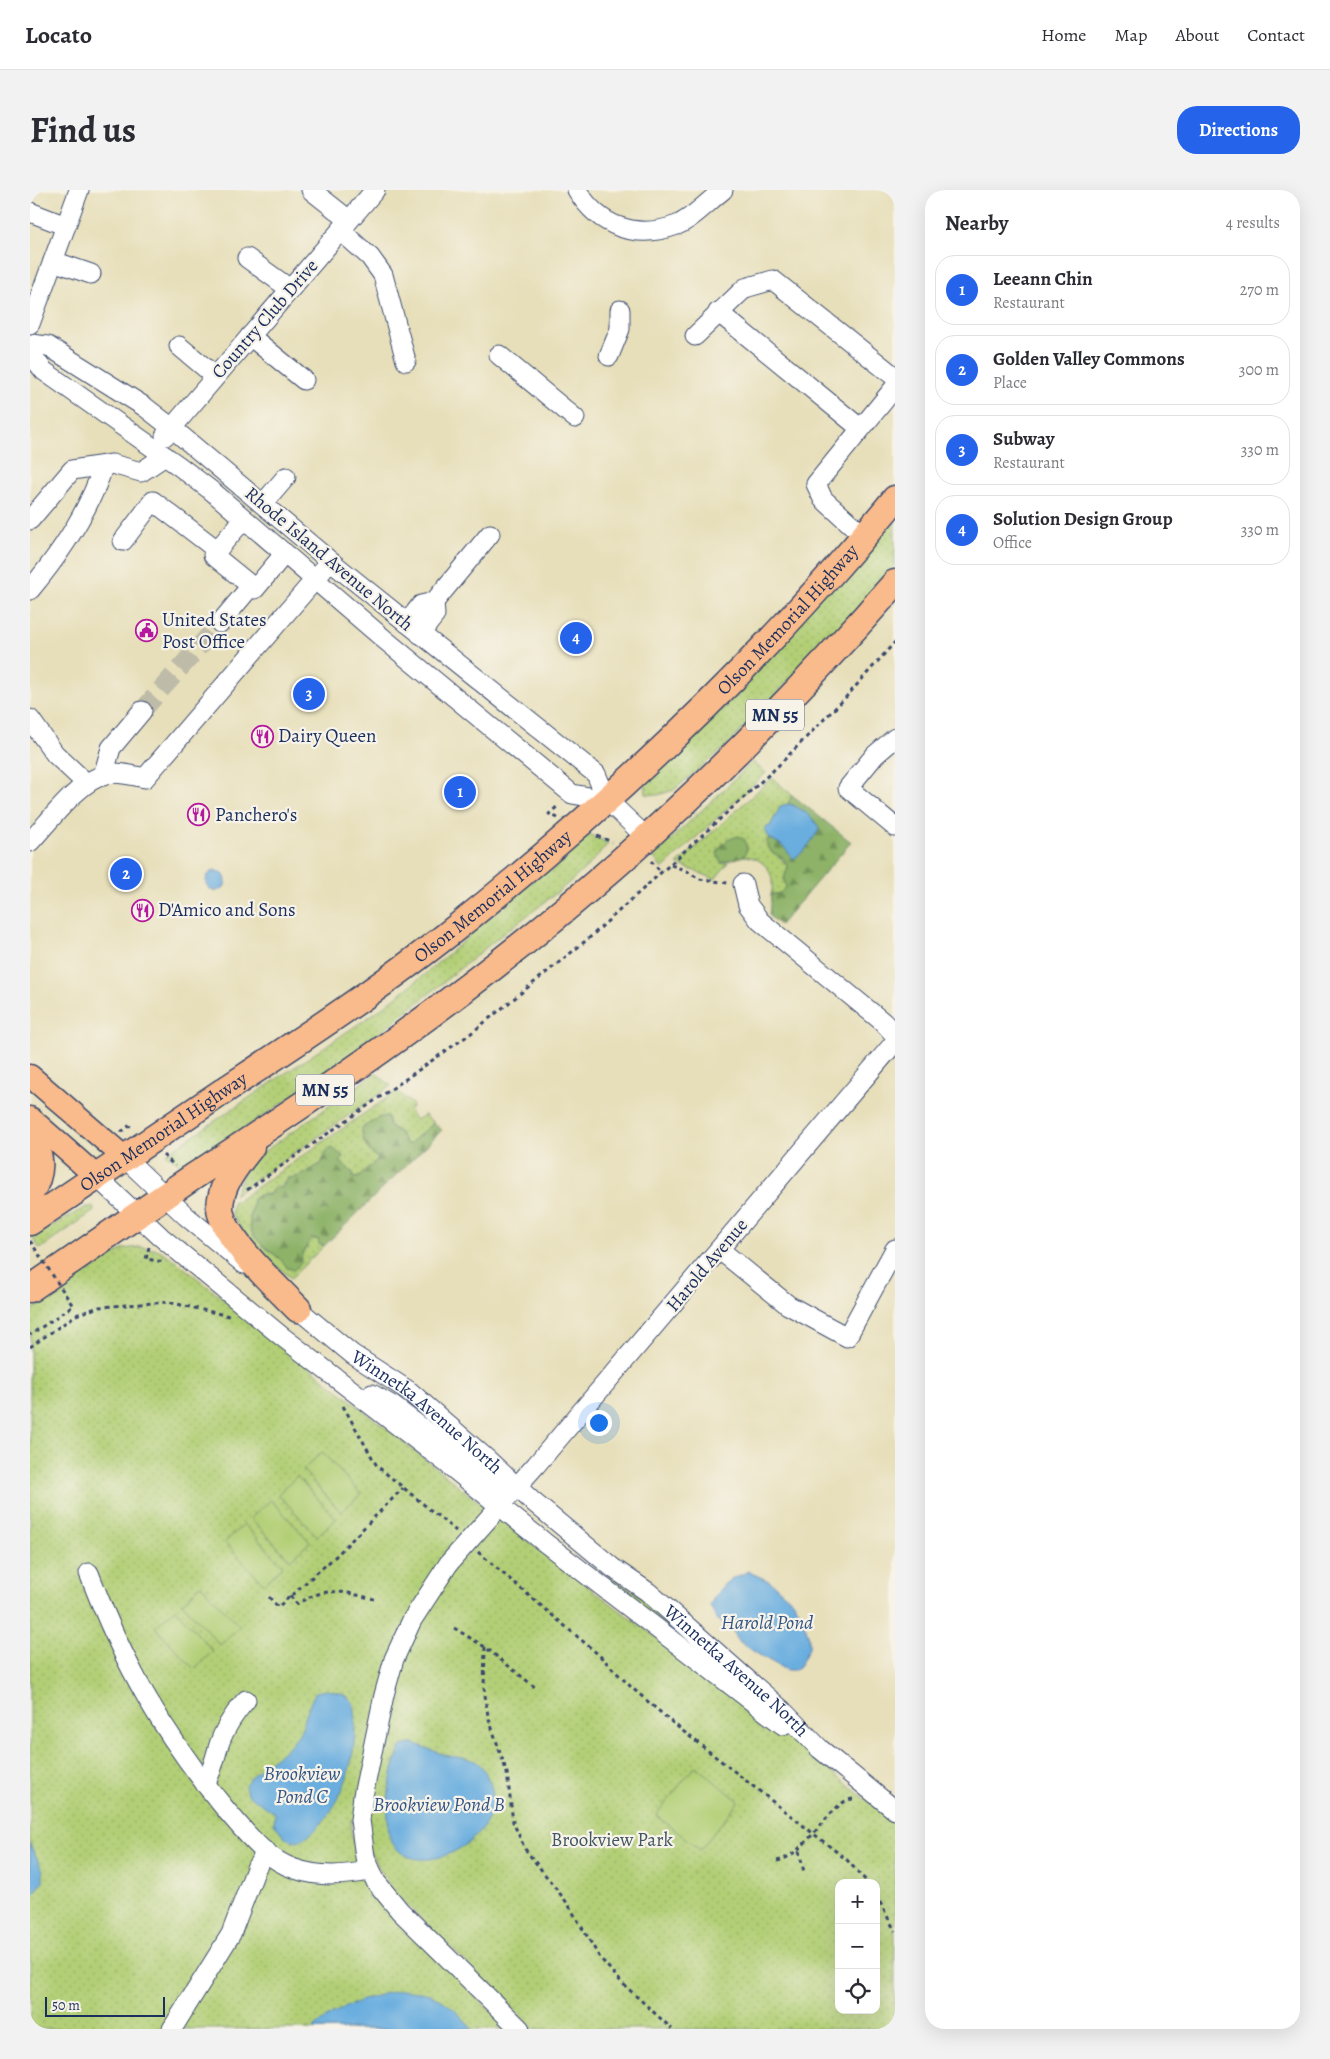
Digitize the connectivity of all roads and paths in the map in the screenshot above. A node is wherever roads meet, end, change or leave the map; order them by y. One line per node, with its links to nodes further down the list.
1 (79, 190): 7 (street)
2 (312, 190): 8 (street)
3 (376, 190): 8 (street, Country Club Drive)
4 (577, 190): 5 (street)
5 (723, 190)
6 (30, 212): 7 (street)
7 (66, 226): 10 (street)
8 (345, 226): 12 (street, Country Club Drive); 23 (street)
9 (247, 258): 12 (street)
10 (53, 261): 11 (street); 15 (street)
11 (91, 274)
12 (290, 289): 16 (street, Country Club Drive)
13 (620, 310): 22 (street)
14 (718, 312): 17 (street); 25 (street); 30 (street)
15 (30, 324)
16 (250, 336): 24 (street, Country Club Drive); 26 (street)
17 (695, 336)
18 (30, 344): 29 (street, Rhode Island Avenue North)
19 (179, 346): 24 (street)
20 (30, 353): 31 (street, Rhode Island Avenue North)
21 (499, 355): 28 (street)
22 (609, 356)
23 (406, 361)
24 (215, 376): 29 (street, Country Club Drive)
25 (895, 377)
26 (304, 380)
27 (895, 387): 30 (street)
28 (575, 418)
29 (172, 428): 31 (street, Country Club Drive); 35 (street, Rhode Island Avenue North)
30 (860, 428): 39 (street)
31 (159, 452): 32 (street, Country Club Drive); 36 (street, Rhode Island Avenue North)
32 (103, 466): 37 (street, Country Club Drive); 47 (street)
33 (286, 478): 35 (street)
34 (895, 499): 39 (highway, Olson Memorial Highway / MN 55)
35 (263, 504): 43 (street, Rhode Island Avenue North)
36 (244, 519): 41 (street); 42 (street, Rhode Island Avenue North)
37 (30, 520)
38 (490, 534): 49 (street)
39 (864, 536): 56 (highway, Olson Memorial Highway / MN 55)
40 (123, 541): 41 (street)
41 (217, 550): 46 (street)
42 (285, 553): 44 (street, Rhode Island Avenue North); 46 (street)
43 (330, 561): 44 (street); 49 (street, Rhode Island Avenue North)
44 (316, 579): 51 (street, Rhode Island Avenue North); 55 (street)
45 (895, 583): 58 (highway, MN 55)
46 (252, 586): 48 (street)
47 (30, 590)
48 (220, 623)
49 (414, 629): 51 (street); 56 (street, Rhode Island Avenue North)
50 (895, 642): 60 (path)
51 (397, 650): 56 (street, Rhode Island Avenue North)
52 (142, 710): 55 (street)
53 (30, 718): 55 (street)
54 (895, 738): 57 (street)
55 (94, 780): 59 (street)
56 (607, 800): 58 (street, Rhode Island Avenue North); 68 (highway, Olson Memorial Highway / MN 55)
57 (895, 827)
58 (646, 838): 66 (highway, MN 55)
59 (30, 842)
60 (670, 865): 61 (path); 71 (path)
61 (743, 884): 62 (street)
62 (895, 1035)
63 (895, 1042): 77 (street, Harold Avenue)
64 (30, 1076): 68 (main road, Winnetka Avenue North)
65 (30, 1118): 69 (main road, Winnetka Avenue North)
66 (262, 1133): 72 (highway, MN 55); 79 (highway)
67 (30, 1136): 70 (highway)
68 (126, 1158): 69 (highway, Olson Memorial Highway / MN 55); 72 (street, Winnetka Avenue North)
69 (98, 1177): 73 (street, Winnetka Avenue North); 74 (highway, Olson Memorial Highway / MN 55)
70 (30, 1194)
71 (240, 1195)
72 (165, 1197): 73 (highway, MN 55); 79 (street, Winnetka Avenue North)
73 (138, 1215): 78 (highway, MN 55); 83 (street, Winnetka Avenue North)
74 (30, 1222)
75 (30, 1241): 81 (path, bridge)
76 (895, 1249): 77 (street)
77 (720, 1250): 85 (street, Harold Avenue)
78 (30, 1289)
79 (298, 1309): 85 (street, Winnetka Avenue North)
80 (232, 1317): 82 (path)
81 (30, 1335)
82 (30, 1347)
83 (337, 1379): 85 (street); 87 (street, Winnetka Avenue North)
84 (338, 1400): 86 (path)
85 (517, 1486): 87 (street, Harold Avenue); 97 (street, Winnetka Avenue North)
86 (403, 1488): 88 (path); 90 (path)
87 (499, 1506): 88 (street, Harold Avenue); 97 (street, Winnetka Avenue North)
88 (470, 1548): 101 (path); 105 (street, Harold Avenue)
89 (89, 1573): 98 (street)
90 (290, 1596): 91 (path); 92 (path)
91 (269, 1597)
92 (374, 1599)
93 (454, 1628): 94 (path)
94 (485, 1647): 95 (path); 112 (path)
95 (536, 1688)
96 (246, 1700): 98 (street)
97 (820, 1749): 100 (street, Winnetka Avenue North)
98 (205, 1784): 103 (street)
99 (858, 1800): 101 (path)
100 (895, 1810)
101 (814, 1834): 102 (path); 107 (path)
102 (798, 1851): 104 (path); 106 (path)
103 (267, 1852): 105 (street); 110 (street)
104 (777, 1861)
105 (370, 1871): 111 (street, Harold Avenue)
106 (804, 1872)
107 (864, 1879)
108 (880, 1903): 109 (path)
109 (895, 1931)
110 (172, 2029)
111 (520, 2029)
112 (672, 2029)

